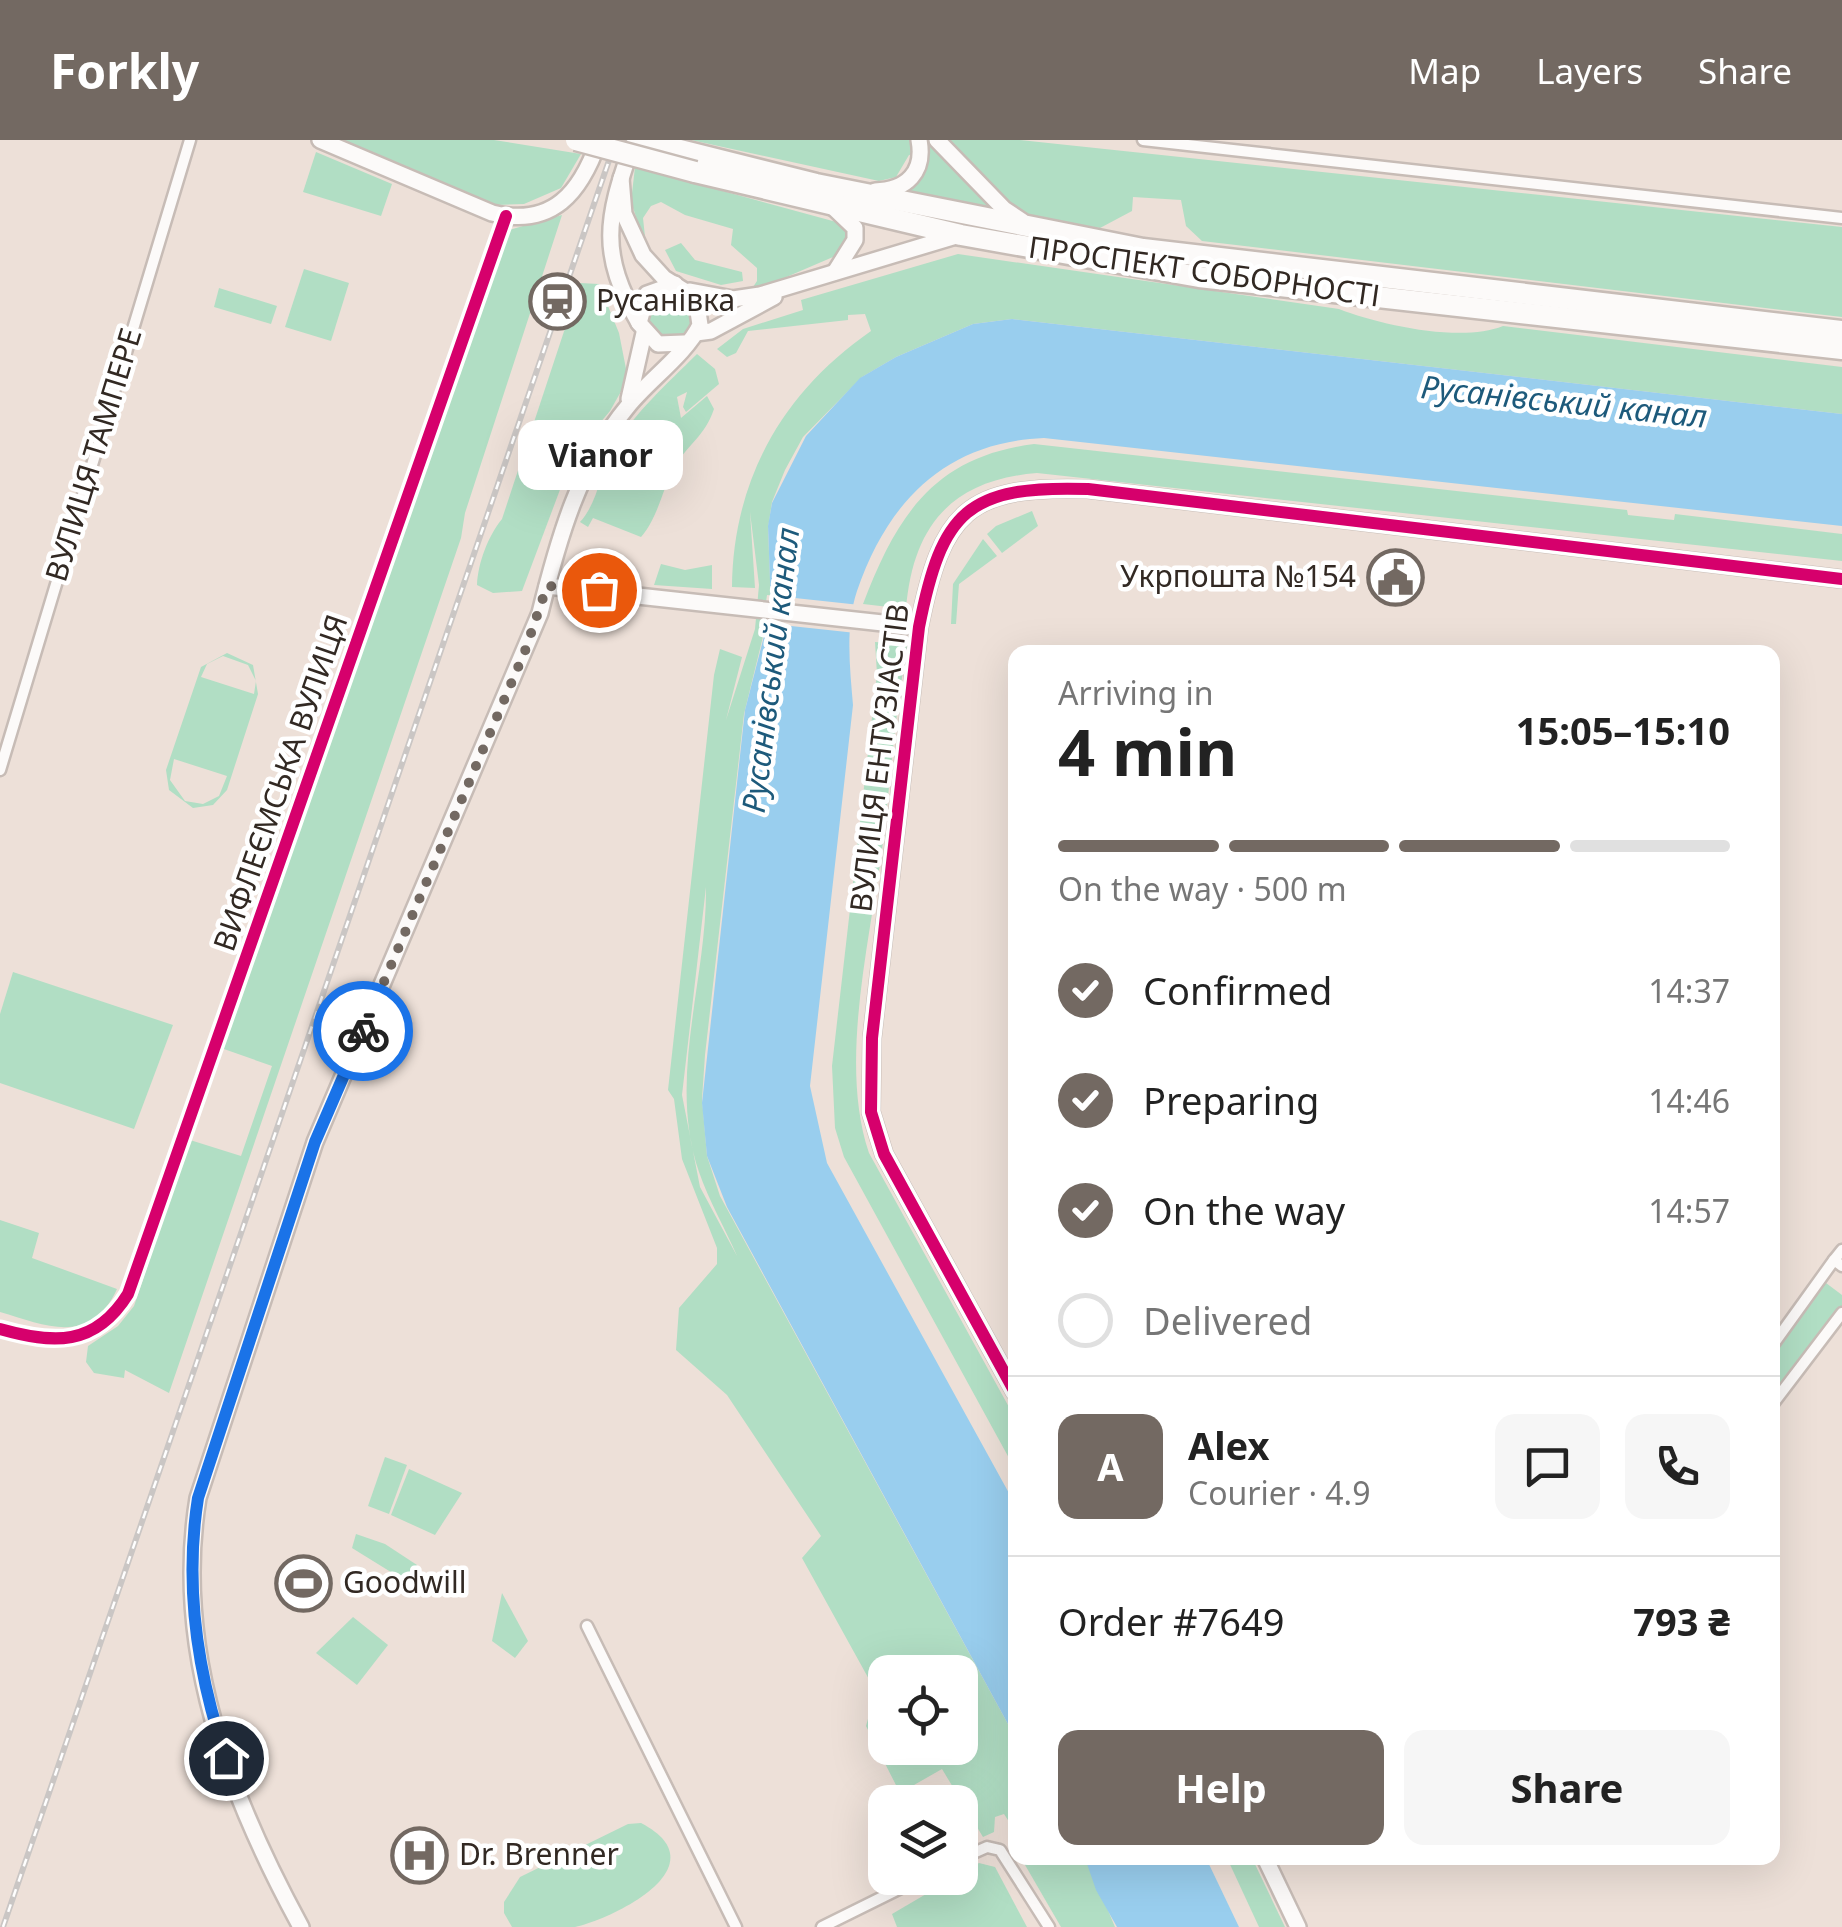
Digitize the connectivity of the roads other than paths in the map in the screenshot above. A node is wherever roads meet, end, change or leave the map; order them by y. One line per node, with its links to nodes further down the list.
1 (190, 140): 28 (street, ВУЛИЦЯ ТАМПЕРЕ)
2 (320, 140): 13 (main road)
3 (576, 140): 9 (highway, ПРОСПЕКТ СОБОРНОСТІ, bridge)
4 (599, 140): 13 (main road)
5 (637, 140): 9 (highway, ПРОСПЕКТ СОБОРНОСТІ); 10 (main road)
6 (919, 140): 11 (main road)
7 (937, 140): 15 (main road)
8 (1143, 140): 14 (street)
9 (697, 164): 11 (highway, ПРОСПЕКТ СОБОРНОСТІ); 12 (highway, ПРОСПЕКТ СОБОРНОСТІ)
10 (620, 178): 18 (main road); 20 (main road)
11 (816, 184): 15 (highway, ПРОСПЕКТ СОБОРНОСТІ)
12 (832, 207): 16 (highway, ПРОСПЕКТ СОБОРНОСТІ); 17 (main road)
13 (506, 216): 32 (street, ВИФЛЕЄМСЬКА ВУЛИЦЯ)
14 (1842, 218)
15 (1053, 234): 21 (highway, ПРОСПЕКТ СОБОРНОСТІ)
16 (962, 235): 17 (main road); 23 (highway, ПРОСПЕКТ СОБОРНОСТІ)
17 (834, 273): 19 (main road)
18 (683, 288): 19 (main road); 20 (main road); 22 (main road)
19 (792, 288): 22 (main road)
20 (641, 328): 22 (main road); 24 (main road)
21 (1842, 332)
22 (690, 338): 24 (main road)
23 (1842, 349)
24 (626, 408): 26 (main road)
25 (1842, 579): 27 (main road, ВУЛИЦЯ ЕНТУЗІАСТІВ)
26 (547, 586): 27 (main road, ВУЛИЦЯ ЕНТУЗІАСТІВ); 42 (main road)
27 (918, 626): 34 (main road, ВУЛИЦЯ ЕНТУЗІАСТІВ)
28 (0, 770)
29 (1842, 1250): 30 (street)
30 (1838, 1263): 33 (street)
31 (1842, 1313): 35 (street)
32 (0, 1329)
33 (1780, 1336)
34 (1008, 1379)
35 (1780, 1394)
36 (586, 1626): 43 (street)
37 (978, 1852): 38 (street)
38 (1008, 1861)
39 (1012, 1865): 45 (street)
40 (1268, 1865): 46 (main road)
41 (887, 1895): 44 (street)
42 (302, 1927)
43 (736, 1927)
44 (822, 1927)
45 (1049, 1927)
46 (1298, 1927)

